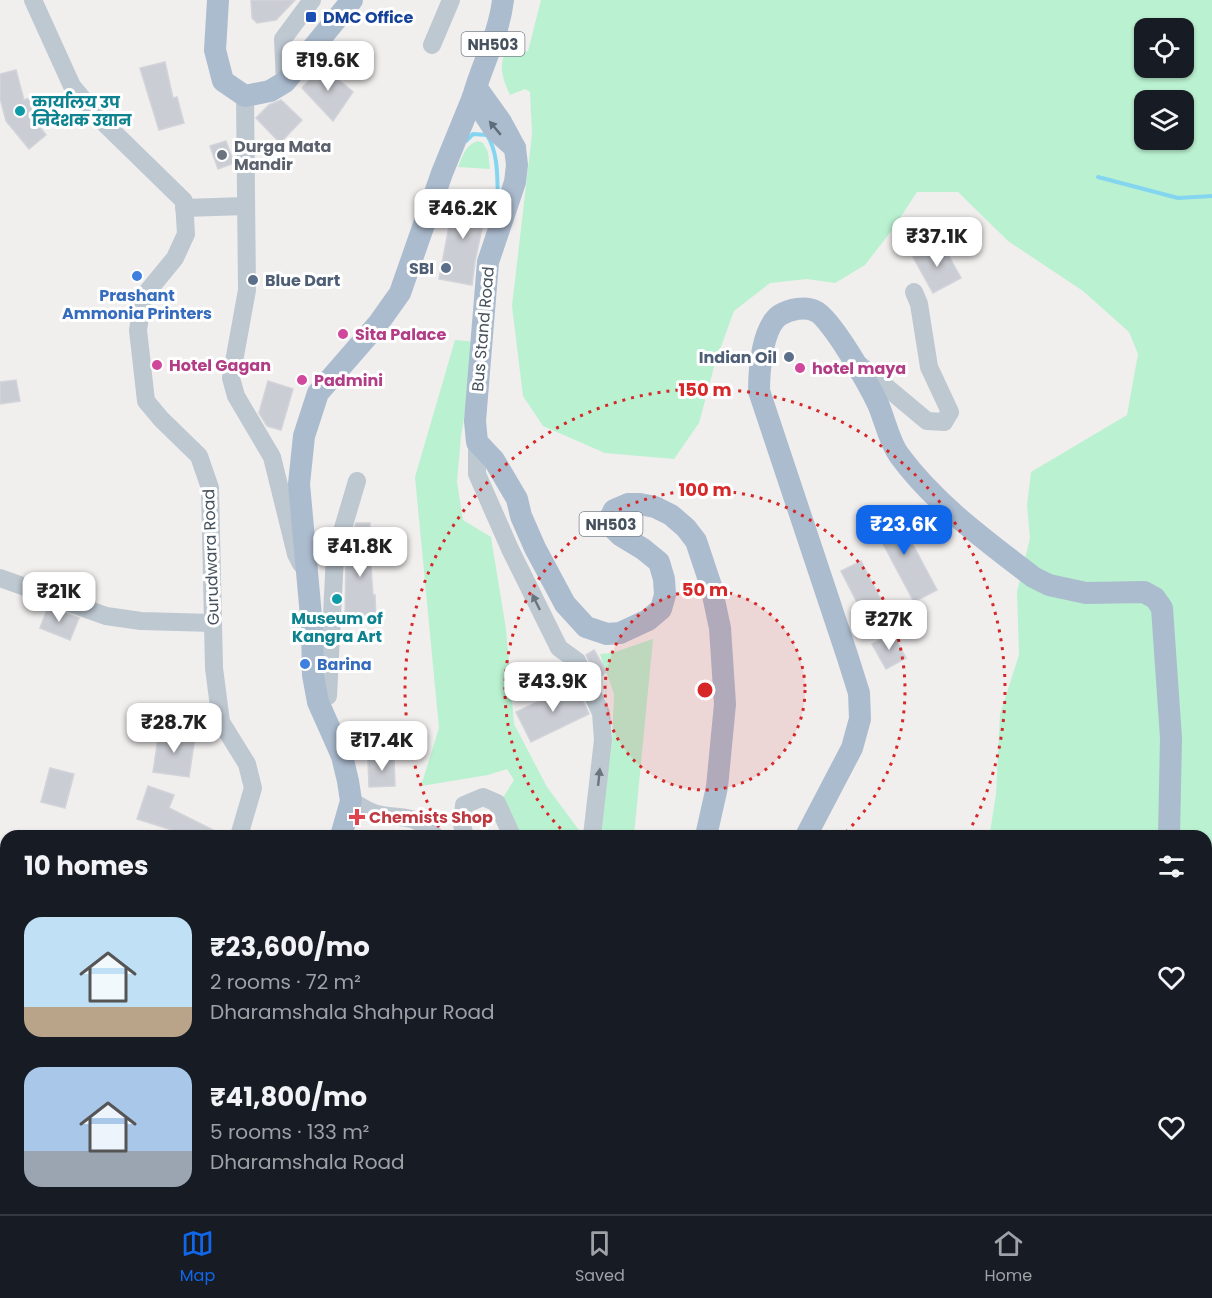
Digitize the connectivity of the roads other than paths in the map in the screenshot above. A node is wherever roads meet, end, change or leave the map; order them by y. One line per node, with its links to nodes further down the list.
1 (33, 0): 12 (street)
2 (218, 0): 10 (main road)
3 (312, 0): 8 (street)
4 (352, 0): 8 (main road)
5 (451, 0): 7 (street)
6 (503, 0): 9 (main road, NH503)
7 (432, 45)
8 (285, 82): 10 (main road)
9 (474, 92): 15 (main road, Bus Stand Road); 17 (main road)
10 (245, 96): 11 (street)
11 (246, 206): 12 (street); 17 (street)
12 (184, 208): 19 (street, Gurudwara Road)
13 (914, 292): 14 (street)
14 (852, 358): 29 (main road); 30 (main road)
15 (477, 442): 27 (street, one-way to 15); 28 (main road, NH503)
16 (357, 481): 20 (street)
17 (306, 574): 21 (main road)
18 (0, 578): 19 (street)
19 (213, 623): 22 (street, Gurudwara Road)
20 (328, 696)
21 (351, 801): 23 (main road); 24 (street)
22 (241, 830)
23 (343, 830)
24 (430, 830)
25 (463, 830): 26 (street)
26 (509, 830)
27 (593, 830)
28 (707, 830)
29 (809, 830)
30 (1169, 830)

